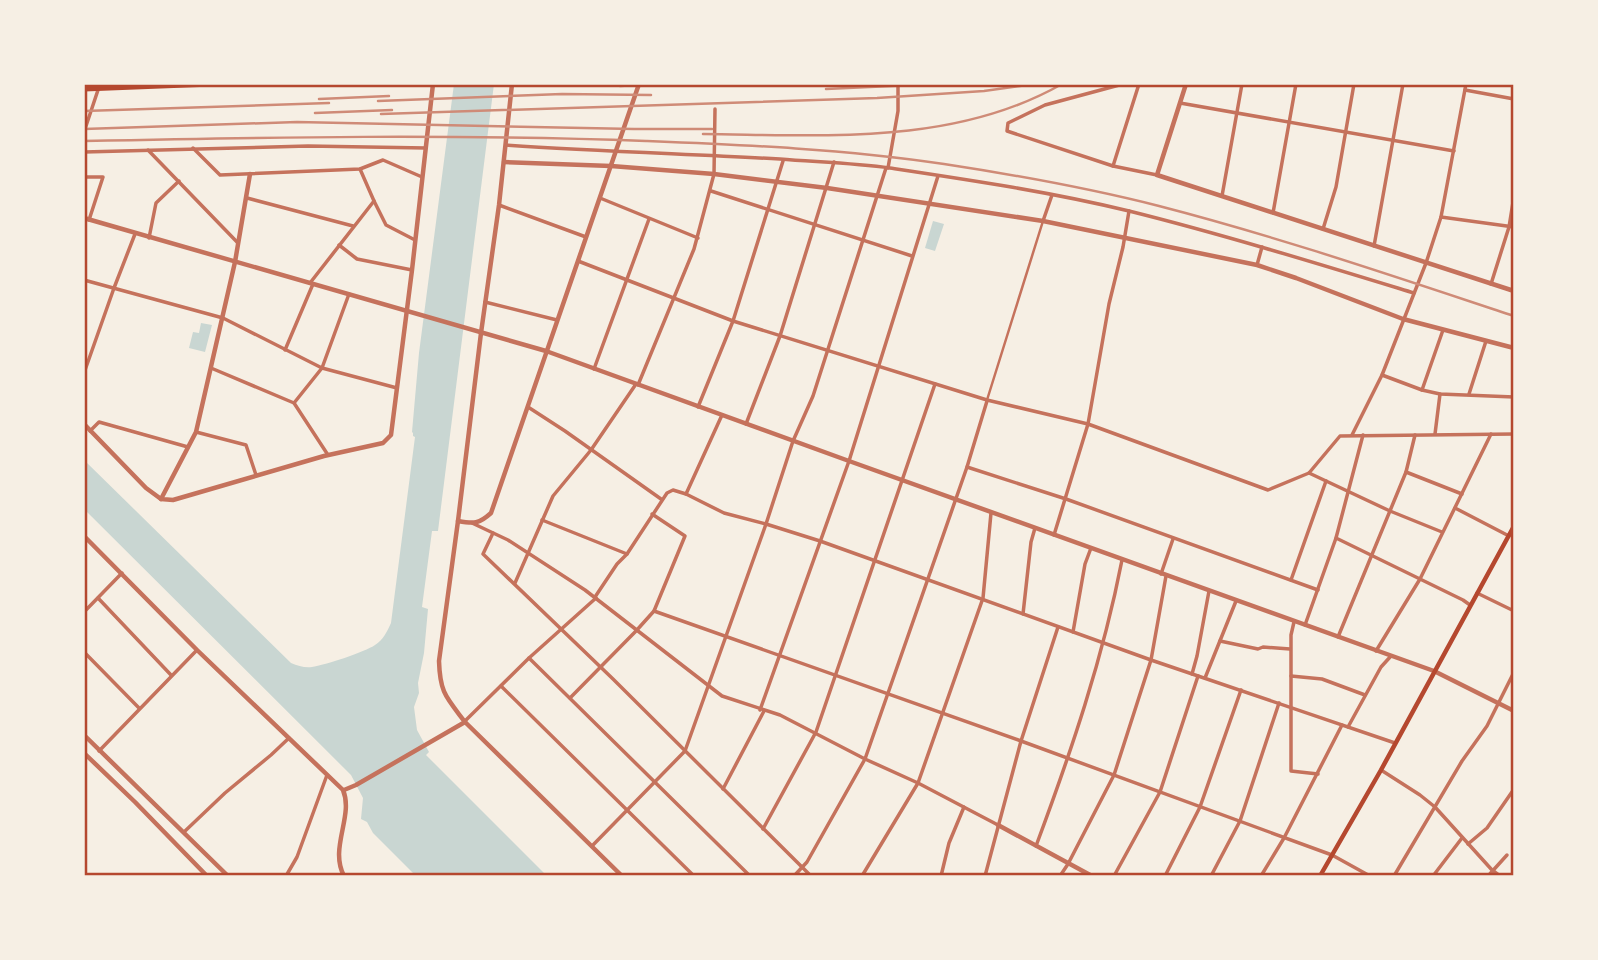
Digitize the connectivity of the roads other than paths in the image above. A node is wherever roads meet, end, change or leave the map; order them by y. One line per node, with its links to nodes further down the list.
1 (212, 84): 14 (main road)
2 (433, 84): 27 (street)
3 (512, 84): 25 (street)
4 (639, 84): 31 (street)
5 (898, 84): 38 (street)
6 (1123, 84): 37 (street)
7 (1139, 84): 37 (street)
8 (1186, 84): 18 (street)
9 (1242, 84): 20 (street)
10 (1296, 84): 21 (street)
11 (1354, 84): 23 (street)
12 (1403, 84): 24 (street)
13 (1466, 84): 16 (street)
14 (100, 86): 15 (main road); 22 (street)
15 (84, 89)
16 (1465, 90): 17 (street); 29 (street)
17 (1514, 99)
18 (1180, 103): 20 (street); 42 (street)
19 (715, 109): 32 (street)
20 (1237, 113): 21 (street); 53 (street)
21 (1289, 122): 23 (street); 61 (street)
22 (84, 132)
23 (1345, 132): 24 (street); 69 (street)
24 (1393, 140): 29 (street); 80 (street)
25 (506, 145): 31 (street); 34 (street)
26 (193, 148): 27 (street); 28 (street); 40 (street)
27 (426, 148): 45 (street)
28 (148, 149): 30 (street); 46 (street)
29 (1454, 151): 62 (street)
30 (84, 152)
31 (616, 152): 32 (street); 36 (street)
32 (715, 155): 33 (street); 41 (street)
33 (783, 160): 35 (street); 47 (street)
34 (504, 162): 36 (street); 57 (street)
35 (834, 162): 38 (street); 48 (street)
36 (611, 166): 41 (street); 55 (street)
37 (1113, 166): 42 (street)
38 (887, 168): 43 (street); 51 (street)
39 (360, 169): 40 (street); 45 (street); 56 (street)
40 (250, 174): 54 (street)
41 (714, 174): 47 (street); 49 (street)
42 (1157, 175): 53 (street)
43 (938, 176): 50 (street); 58 (street)
44 (84, 177): 63 (street)
45 (422, 177): 75 (street)
46 (179, 181): 73 (street); 77 (street)
47 (777, 181): 48 (street); 59 (street)
48 (827, 188): 51 (street); 66 (street)
49 (711, 191): 59 (street); 74 (street)
50 (1052, 195): 60 (street); 65 (street)
51 (877, 196): 58 (street); 76 (street)
52 (1514, 196): 68 (street)
53 (1222, 197): 61 (street)
54 (247, 198): 67 (street); 77 (street)
55 (600, 198): 64 (street); 71 (street)
56 (374, 201): 67 (street); 75 (street)
57 (499, 205): 71 (street); 96 (street)
58 (929, 205): 65 (street); 81 (street)
59 (768, 210): 66 (street); 101 (street)
60 (1129, 211): 72 (street); 79 (street)
61 (1273, 213): 69 (street)
62 (1441, 218): 68 (street); 84 (street)
63 (87, 219): 70 (street)
64 (649, 219): 74 (street); 88 (street)
65 (1044, 221): 72 (street); 124 (street)
66 (815, 225): 76 (street); 104 (street)
67 (353, 226): 78 (street)
68 (1511, 227): 90 (street)
69 (1322, 229): 80 (street)
70 (135, 234): 73 (street); 91 (street)
71 (586, 237): 82 (street)
72 (1124, 237): 85 (street); 131 (street)
73 (149, 238): 83 (street)
74 (698, 238): 95 (street)
75 (415, 240): 86 (street)
76 (862, 240): 81 (street); 109 (street)
77 (239, 243): 83 (street)
78 (339, 245): 86 (street); 89 (street)
79 (1262, 247): 85 (street); 94 (street)
80 (1374, 247): 84 (street)
81 (912, 257): 111 (street)
82 (578, 261): 88 (street); 100 (street)
83 (236, 262): 89 (street); 98 (street)
84 (1426, 263): 90 (street); 94 (street)
85 (1257, 265): 99 (street)
86 (412, 270): 97 (street)
87 (84, 280): 91 (street)
88 (627, 280): 95 (street); 114 (street)
89 (312, 283): 93 (street); 107 (street)
90 (1491, 284): 92 (street)
91 (114, 288): 98 (street); 110 (street)
92 (1514, 291)
93 (349, 293): 97 (street); 113 (street)
94 (1413, 293): 99 (street)
95 (674, 298): 101 (street); 118 (street)
96 (485, 302): 100 (street); 103 (street)
97 (407, 310): 103 (street); 119 (street)
98 (223, 318): 107 (street); 112 (street)
99 (1403, 319): 102 (street); 116 (street)
100 (558, 320): 108 (street)
101 (733, 321): 104 (street); 127 (street)
102 (1443, 330): 105 (street); 120 (street)
103 (481, 333): 108 (street); 163 (street)
104 (780, 337): 109 (street); 130 (street)
105 (1486, 341): 106 (street); 122 (street)
106 (1514, 348)
107 (285, 350): 113 (street)
108 (547, 351): 114 (street); 126 (street)
109 (829, 351): 111 (street); 140 (street)
110 (86, 358): 115 (street)
111 (879, 366): 117 (street); 144 (street)
112 (211, 368): 125 (street); 133 (street)
113 (322, 368): 119 (street); 125 (street)
114 (594, 369): 118 (street)
115 (84, 373)
116 (1381, 375): 120 (street); 137 (street)
117 (935, 384): 124 (street); 149 (street)
118 (637, 385): 127 (street); 142 (street)
119 (397, 388): 143 (street)
120 (1422, 390): 121 (street)
121 (1440, 394): 122 (street); 134 (street)
122 (1469, 394): 123 (street)
123 (1513, 395)
124 (987, 400): 131 (street); 145 (street)
125 (295, 403): 143 (street)
126 (527, 407): 142 (street); 164 (street)
127 (698, 407): 128 (street)
128 (722, 415): 130 (street); 152 (street)
129 (84, 424): 132 (street)
130 (746, 424): 140 (street)
131 (1088, 424): 147 (street); 156 (street)
132 (90, 431): 141 (street); 154 (street)
133 (196, 432): 141 (street); 148 (street)
134 (1435, 434): 135 (street); 139 (street)
135 (1490, 434): 136 (street); 153 (street)
136 (1514, 434)
137 (1352, 435): 138 (street); 147 (street)
138 (1363, 435): 139 (street); 151 (street)
139 (1415, 435): 146 (street)
140 (793, 441): 144 (street); 165 (street)
141 (188, 447): 154 (street)
142 (591, 450): 155 (street); 162 (street)
143 (328, 455): 148 (street)
144 (849, 461): 149 (street); 175 (street)
145 (967, 467): 156 (street); 157 (street)
146 (1406, 472): 153 (street); 159 (street)
147 (1309, 473): 150 (street)
148 (256, 475): 154 (street)
149 (903, 481): 157 (street); 183 (street)
150 (1326, 481): 151 (street); 188 (street)
151 (1349, 492): 159 (street); 174 (street)
152 (686, 494): 155 (street); 165 (street)
153 (1462, 494): 158 (street)
154 (161, 499)
155 (661, 499): 161 (street)
156 (1066, 499): 170 (street); 173 (street)
157 (956, 500): 160 (street); 186 (street)
158 (1455, 508): 168 (street); 172 (street)
159 (1390, 511): 168 (street); 181 (street)
160 (991, 513): 167 (street); 195 (street)
161 (652, 514): 180 (street); 198 (street)
162 (542, 520): 179 (street); 180 (street)
163 (458, 521): 164 (street); 242 (street)
164 (472, 523): 169 (street)
165 (766, 524): 175 (street); 208 (street)
166 (1514, 526): 172 (main road)
167 (1035, 528): 170 (street); 201 (street)
168 (1442, 532): 187 (street)
169 (493, 533): 179 (street); 189 (street)
170 (1055, 535): 178 (street)
171 (84, 536): 176 (street)
172 (1508, 536): 192 (main road)
173 (1174, 538): 185 (street); 188 (street)
174 (1336, 538): 181 (street); 190 (street)
175 (820, 541): 183 (street); 216 (street)
176 (90, 542): 177 (street); 184 (street)
177 (84, 545)
178 (1091, 548): 182 (street); 207 (street)
179 (528, 553): 189 (street); 194 (street)
180 (626, 554): 194 (street)
181 (1372, 556): 187 (street); 209 (street)
182 (1122, 560): 185 (street); 211 (street)
183 (875, 561): 186 (street); 224 (street)
184 (122, 573): 193 (street); 213 (street)
185 (1164, 575): 191 (street); 219 (street)
186 (928, 579): 195 (street); 232 (street)
187 (1420, 579): 197 (street); 214 (street)
188 (1291, 580): 190 (street)
189 (515, 583): 205 (street)
190 (1318, 590): 203 (street)
191 (1209, 591): 196 (street); 223 (street)
192 (1477, 593): 197 (main road); 199 (street)
193 (98, 598): 200 (street); 225 (street)
194 (596, 598): 205 (street); 206 (street)
195 (983, 598): 201 (street); 241 (street)
196 (1236, 601): 202 (street); 210 (street)
197 (1470, 606): 221 (main road)
198 (654, 611): 206 (street); 208 (street)
199 (1514, 611)
200 (84, 612)
201 (1023, 614): 204 (street)
202 (1294, 622): 203 (street); 212 (street)
203 (1305, 625): 209 (street)
204 (1058, 627): 207 (street); 248 (street)
205 (561, 629): 218 (street); 220 (street)
206 (636, 631): 220 (street); 230 (street)
207 (1072, 632): 211 (street)
208 (726, 636): 216 (street); 230 (street)
209 (1338, 637): 214 (street)
210 (1220, 641): 212 (street); 228 (street)
211 (1104, 643): 219 (street); 254 (street)
212 (1290, 649): 227 (street)
213 (197, 650): 225 (street); 247 (street)
214 (1376, 651): 217 (street)
215 (84, 652): 238 (street)
216 (780, 656): 224 (street); 239 (street)
217 (1391, 656): 221 (street); 233 (street)
218 (529, 658): 229 (street); 234 (street)
219 (1151, 660): 223 (street); 258 (street)
220 (600, 667): 234 (street); 251 (street)
221 (1434, 671): 235 (street); 249 (main road)
222 (1514, 672): 235 (street)
223 (1192, 674): 226 (street)
224 (836, 675): 232 (street); 245 (street)
225 (172, 676): 238 (street)
226 (1198, 676): 228 (street); 264 (street)
227 (1291, 676): 233 (street); 237 (street)
228 (1205, 678): 231 (street)
229 (501, 686): 242 (street); 268 (street)
230 (708, 687): 239 (street); 251 (street)
231 (1241, 691): 236 (street); 266 (street)
232 (888, 694): 241 (street); 253 (street)
233 (1365, 695): 244 (street)
234 (570, 698): 259 (street)
235 (1497, 702): 240 (street); 267 (street)
236 (1279, 703): 237 (street); 269 (street)
237 (1291, 707): 243 (street); 256 (street)
238 (139, 708): 250 (street)
239 (762, 710): 245 (street); 261 (street)
240 (1514, 711)
241 (942, 713): 248 (street); 260 (street)
242 (465, 722): 263 (street); 276 (street)
243 (1342, 725): 244 (street); 256 (street)
244 (1348, 727): 249 (street)
245 (816, 732): 253 (street); 271 (street)
246 (84, 735): 250 (street)
247 (289, 738): 257 (street); 272 (street)
248 (1021, 741): 254 (street); 270 (street)
249 (1395, 743): 255 (main road)
250 (99, 751): 272 (street)
251 (685, 751): 259 (street); 261 (street)
252 (84, 753): 283 (street)
253 (865, 759): 260 (street); 281 (street)
254 (1068, 759): 258 (street); 277 (street)
255 (1381, 770): 267 (street); 278 (main road)
256 (1318, 774): 273 (street)
257 (327, 775): 263 (street); 285 (street)
258 (1114, 775): 264 (street); 280 (street)
259 (655, 781): 268 (street); 289 (street)
260 (918, 783): 265 (street); 292 (street)
261 (723, 789): 271 (street)
262 (1514, 789): 275 (street)
263 (344, 790): 286 (street)
264 (1160, 792): 266 (street); 297 (street)
265 (964, 807): 270 (street); 293 (street)
266 (1200, 807): 269 (street); 298 (street)
267 (1435, 807): 274 (street); 303 (street)
268 (628, 810): 276 (street); 288 (street)
269 (1240, 821): 273 (street); 299 (street)
270 (998, 825): 277 (street); 294 (street)
271 (763, 829): 281 (street)
272 (184, 832): 284 (street)
273 (1284, 838): 278 (street); 300 (street)
274 (1462, 838): 275 (street); 304 (street)
275 (1468, 844): 282 (street)
276 (592, 846): 287 (street)
277 (1036, 846): 280 (street)
278 (1332, 855): 301 (main road); 302 (street)
279 (1507, 855): 282 (street)
280 (1068, 864): 295 (street); 296 (street)
281 (803, 867): 290 (street); 291 (street)
282 (1492, 870): 305 (street); 306 (street)
283 (207, 876)
284 (228, 876)
285 (286, 876)
286 (344, 876)
287 (622, 876)
288 (694, 876)
289 (750, 876)
290 (794, 876)
291 (811, 876)
292 (862, 876)
293 (941, 876)
294 (985, 876)
295 (1060, 876)
296 (1091, 876)
297 (1114, 876)
298 (1165, 876)
299 (1211, 876)
300 (1261, 876)
301 (1320, 876)
302 (1370, 876)
303 (1394, 876)
304 (1433, 876)
305 (1488, 876)
306 (1500, 876)

